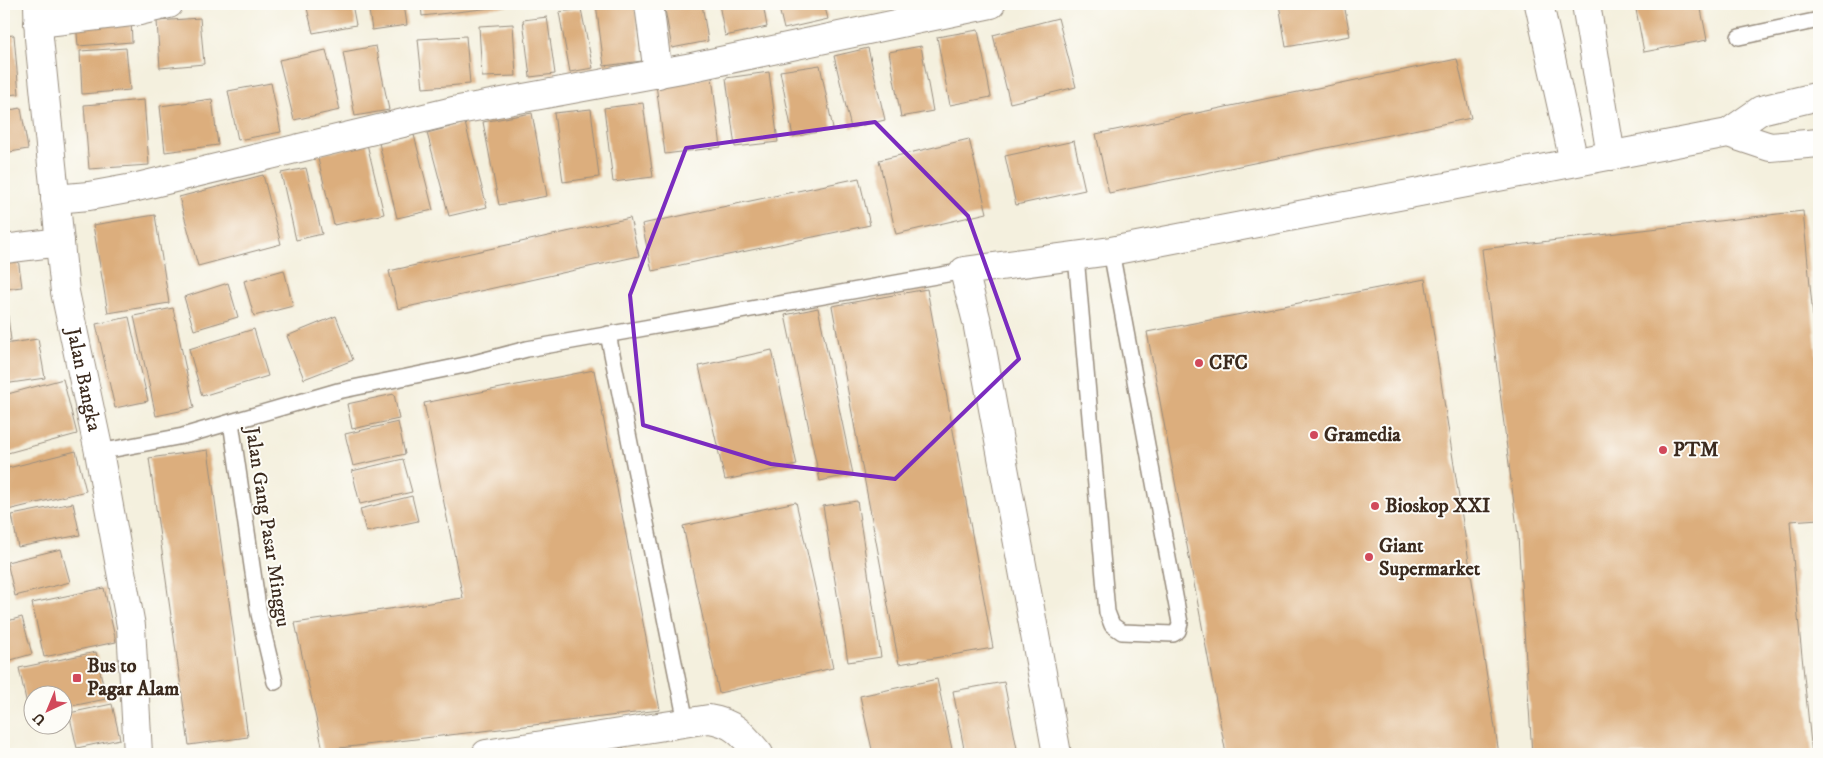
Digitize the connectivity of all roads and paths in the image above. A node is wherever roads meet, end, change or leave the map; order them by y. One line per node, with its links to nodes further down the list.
1 (169, 4): 6 (street)
2 (649, 4): 9 (street)
3 (991, 4): 9 (street)
4 (1539, 4): 14 (street)
5 (1586, 4): 13 (street)
6 (38, 13): 15 (street, Jalan Bangka)
7 (1819, 20): 8 (lane)
8 (1739, 37)
9 (658, 74): 15 (street)
10 (1819, 96): 11 (street)
11 (1728, 133): 12 (street); 13 (street)
12 (1819, 143)
13 (1611, 156): 14 (street)
14 (1574, 162): 18 (street)
15 (55, 199): 16 (street, Jalan Bangka)
16 (60, 242): 17 (street); 23 (street, Jalan Bangka)
17 (4, 249)
18 (1111, 251): 19 (street); 19 (lane)
19 (1076, 256): 20 (street)
20 (964, 271): 21 (lane); 29 (street)
21 (608, 334): 22 (lane); 25 (lane)
22 (231, 422): 23 (lane, Jalan Gang Pasar Minggu); 24 (lane, Jalan Gang Pasar Minggu)
23 (99, 452): 26 (street, Jalan Bangka)
24 (275, 682)
25 (686, 722): 27 (street); 28 (street)
26 (138, 754)
27 (486, 754)
28 (759, 754)
29 (1058, 754)

